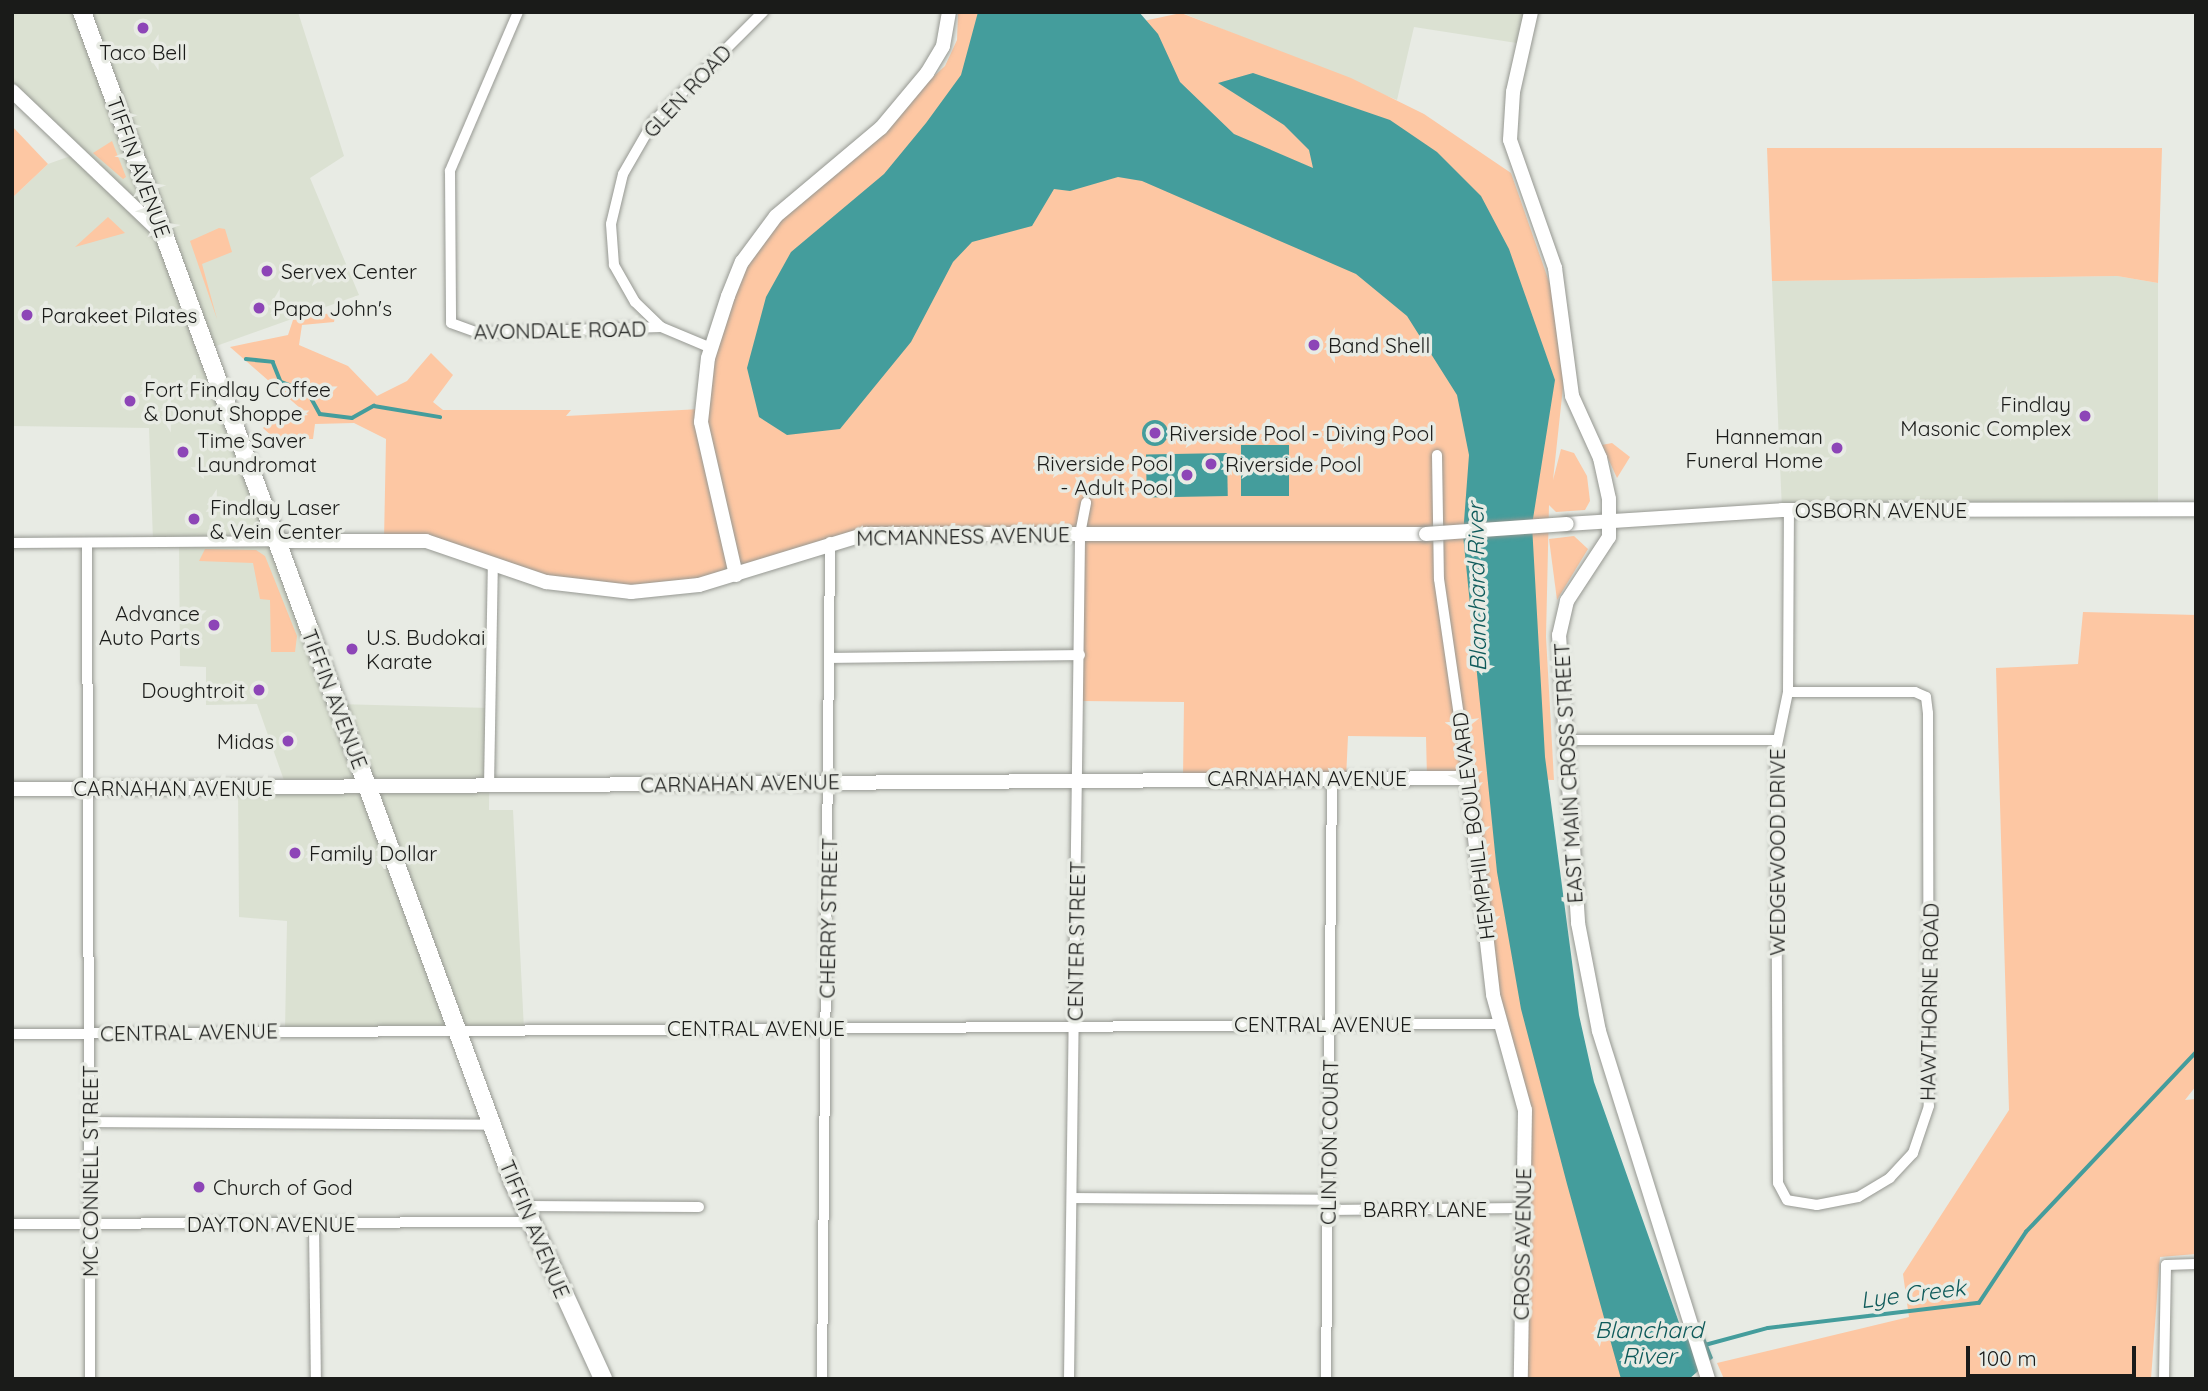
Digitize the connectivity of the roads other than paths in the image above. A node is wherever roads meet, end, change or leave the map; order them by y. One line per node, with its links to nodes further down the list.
1 (82, 12): 7 (highway, TIFFIN AVENUE)
2 (518, 12): 8 (street, AVONDALE ROAD)
3 (763, 12): 8 (street, GLEN ROAD)
4 (949, 12): 9 (main road)
5 (1531, 12): 14 (main road, EAST MAIN CROSS STREET)
6 (12, 91): 7 (main road)
7 (164, 236): 17 (highway, TIFFIN AVENUE)
8 (661, 327): 9 (street, AVONDALE ROAD)
9 (710, 348): 22 (main road)
10 (1437, 455): 28 (street, HEMPHILL BOULEVARD)
11 (1086, 503): 16 (street, CENTER STREET)
12 (2196, 509): 13 (main road, OSBORN AVENUE)
13 (1789, 510): 14 (main road, OSBORN AVENUE); 25 (street, WEDGEWOOD DRIVE)
14 (1609, 520): 15 (main road, OSBORN AVENUE); 26 (main road, EAST MAIN CROSS STREET)
15 (1567, 524): 16 (main road, MCMANNESS AVENUE, bridge)
16 (1080, 534): 18 (main road, MCMANNESS AVENUE); 23 (street, CENTER STREET)
17 (274, 541): 20 (street, MCMANNESS AVENUE); 21 (main road, MCMANNESS AVENUE); 32 (highway, TIFFIN AVENUE)
18 (830, 542): 22 (main road, MCMANNESS AVENUE); 24 (street, CHERRY STREET)
19 (12, 543): 20 (street, MCMANNESS AVENUE)
20 (87, 543): 35 (street, MC CONNELL STREET)
21 (493, 565): 22 (main road, MCMANNESS AVENUE); 33 (street)
22 (736, 575)
23 (1080, 655): 24 (street); 30 (street, CENTER STREET)
24 (830, 657): 31 (street, CHERRY STREET)
25 (1788, 692): 27 (street, WEDGEWOOD DRIVE); 46 (street, HAWTHORNE ROAD)
26 (1565, 740): 27 (street); 56 (main road, EAST MAIN CROSS STREET)
27 (1777, 740): 46 (street, WEDGEWOOD DRIVE)
28 (1468, 778): 29 (main road, CARNAHAN AVENUE); 37 (main road, HEMPHILL BOULEVARD)
29 (1332, 779): 30 (main road, CARNAHAN AVENUE); 36 (street, CLINTON COURT)
30 (1079, 780): 31 (main road, CARNAHAN AVENUE); 38 (street, CENTER STREET)
31 (829, 784): 33 (main road, CARNAHAN AVENUE); 39 (street, CHERRY STREET)
32 (368, 786): 33 (main road, CARNAHAN AVENUE); 35 (main road, CARNAHAN AVENUE); 40 (highway, TIFFIN AVENUE)
33 (489, 786)
34 (12, 789): 35 (main road, CARNAHAN AVENUE)
35 (89, 789): 41 (street, MC CONNELL STREET)
36 (1331, 1023): 37 (street, CENTRAL AVENUE); 38 (street, CENTRAL AVENUE); 48 (street, CLINTON COURT)
37 (1499, 1024): 43 (main road, HEMPHILL BOULEVARD)
38 (1074, 1026): 39 (street, CENTRAL AVENUE); 47 (street, CENTER STREET)
39 (826, 1028): 40 (street, CENTRAL AVENUE); 60 (street, CHERRY STREET)
40 (457, 1030): 41 (street, CENTRAL AVENUE); 45 (highway, TIFFIN AVENUE)
41 (90, 1033): 42 (street, CENTRAL AVENUE); 44 (street, MC CONNELL STREET)
42 (12, 1034)
43 (1525, 1110): 50 (main road, CROSS AVENUE)
44 (89, 1122): 45 (street); 53 (street, MC CONNELL STREET)
45 (492, 1125): 51 (highway, TIFFIN AVENUE)
46 (1781, 1195)
47 (1072, 1199): 48 (street, BARRY LANE); 61 (street, CENTER STREET)
48 (1327, 1205): 50 (street, BARRY LANE); 62 (street, CLINTON COURT)
49 (699, 1207): 51 (street, DAYTON AVENUE)
50 (1522, 1209): 63 (main road, CROSS AVENUE)
51 (526, 1214): 54 (street, DAYTON AVENUE); 59 (highway, TIFFIN AVENUE)
52 (12, 1224): 53 (street, DAYTON AVENUE)
53 (89, 1224): 54 (street, DAYTON AVENUE); 57 (street, MC CONNELL STREET)
54 (314, 1224): 58 (street)
55 (2196, 1264): 64 (street)
56 (1706, 1373)
57 (90, 1379)
58 (316, 1379)
59 (603, 1379)
60 (822, 1379)
61 (1069, 1379)
62 (1326, 1379)
63 (1521, 1379)
64 (2164, 1379)

